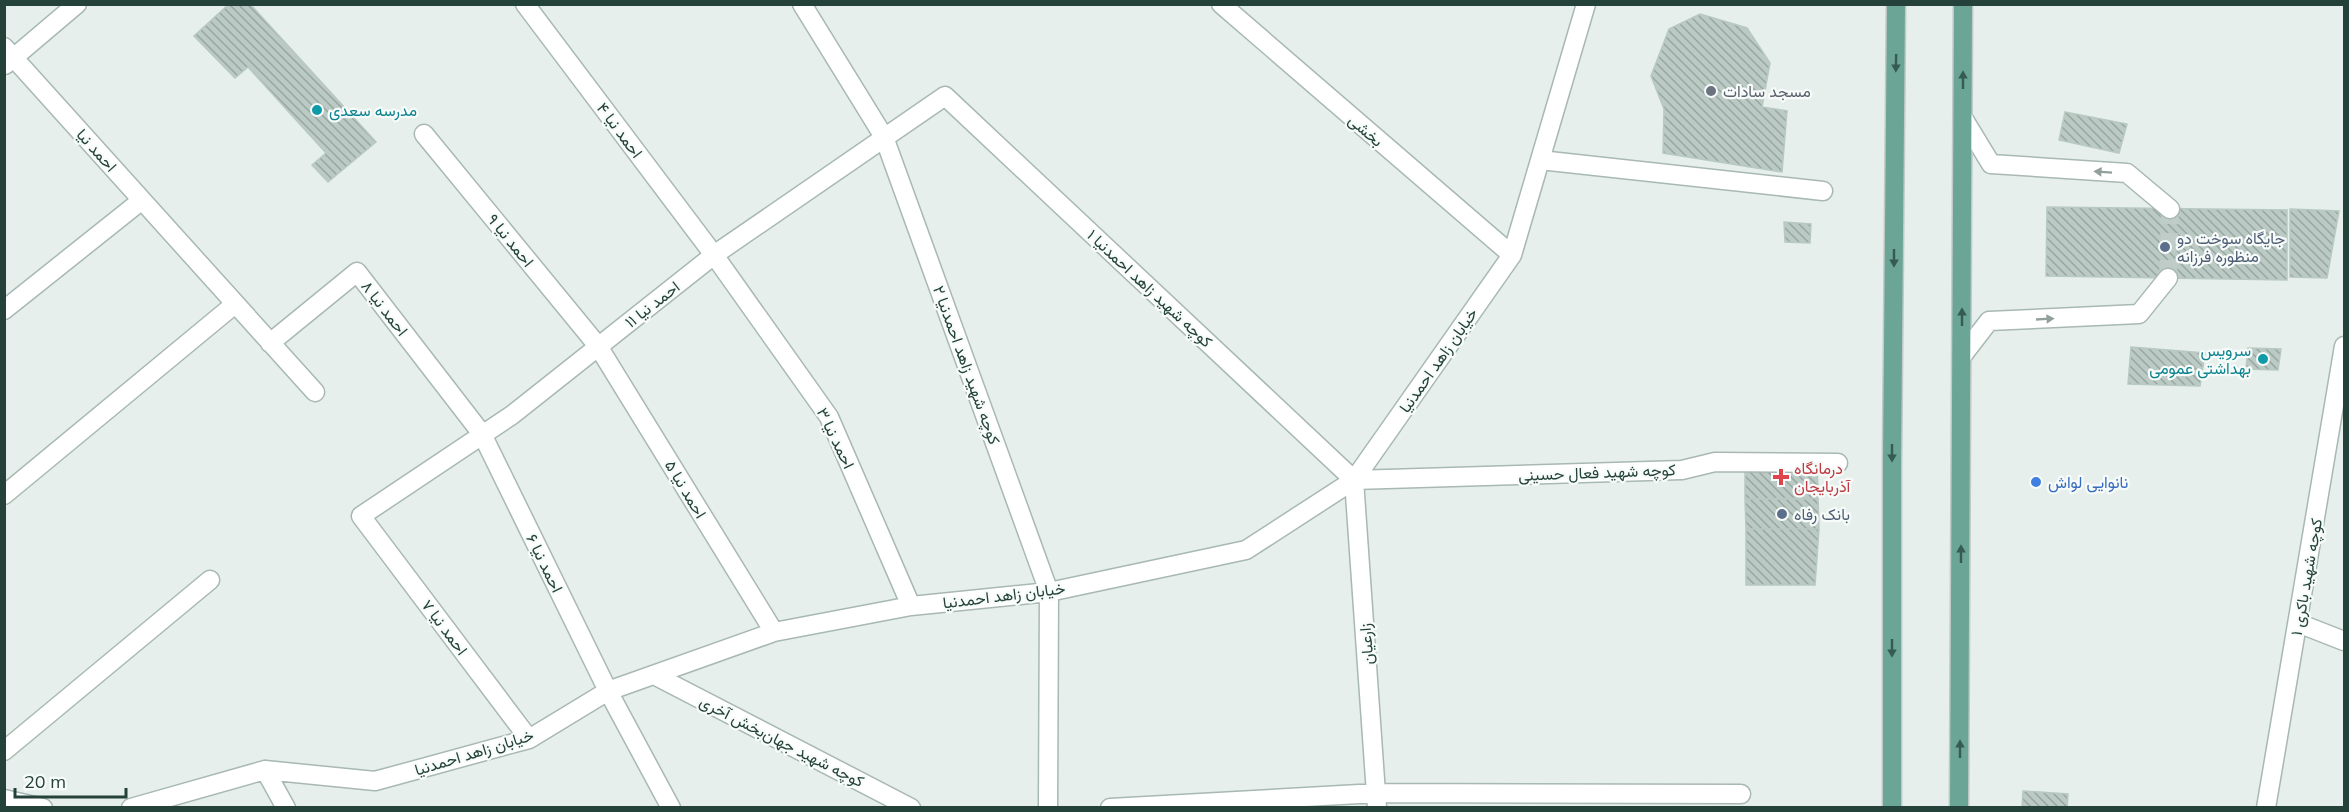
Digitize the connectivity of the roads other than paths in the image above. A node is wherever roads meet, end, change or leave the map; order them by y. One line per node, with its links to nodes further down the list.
1 (77, 4): 8 (street, احمد نیا)
2 (525, 4): 17 (street, احمد نیا ۴)
3 (802, 4): 12 (street, کوچه شهید زاهد احمدنیا ۲)
4 (1221, 4): 18 (street, بخشی)
5 (1586, 4): 13 (street, خیابان زاهد احمدنیا)
6 (1896, 4): 54 (main road, one-way to 54)
7 (1964, 4): 10 (main road, one-way to 7)
8 (8, 56): 15 (street, احمد نیا)
9 (945, 96): 12 (street, احمد نیا ۱۱); 30 (street, کوچه شهید زاهد احمدنیا ۱)
10 (1963, 118): 16 (street, one-way to 10); 25 (main road, one-way to 10)
11 (424, 134): 23 (street, احمد نیا ۹)
12 (884, 137): 17 (street, احمد نیا ۱۱); 34 (street, کوچه شهید زاهد احمدنیا ۲)
13 (1540, 160): 14 (street); 18 (street, خیابان زاهد احمدنیا)
14 (1823, 191)
15 (142, 200): 20 (street, احمد نیا); 21 (street)
16 (2169, 209)
17 (714, 255): 23 (street, احمد نیا ۱۱); 35 (street, احمد نیا ۳)
18 (1512, 255): 30 (street, خیابان زاهد احمدنیا)
19 (2168, 278): 25 (street, one-way to 19)
20 (235, 304): 22 (street, احمد نیا); 31 (street)
21 (4, 310)
22 (270, 343): 26 (street, احمد نیا); 28 (street, احمد نیا ۸)
23 (598, 346): 28 (street, احمد نیا ۱۱); 37 (street, احمد نیا ۵)
24 (2344, 346): 27 (street, کوچه شهید باکری ۱)
25 (1962, 356): 55 (main road, one-way to 25)
26 (315, 392)
27 (2338, 430): 36 (street, کوچه شهید باکری ۱)
28 (482, 434): 32 (street, احمد نیا ۱۱); 40 (street, احمد نیا ۶)
29 (1838, 463): 30 (street, کوچه شهید فعال حسینی)
30 (1354, 480): 34 (street, خیابان زاهد احمدنیا); 46 (street, زارعیان)
31 (4, 495)
32 (361, 516): 41 (street, احمد نیا ۷)
33 (210, 580): 42 (street)
34 (1049, 592): 35 (street, خیابان زاهد احمدنیا); 52 (street)
35 (911, 606): 37 (street, خیابان زاهد احمدنیا)
36 (2298, 623): 38 (street); 56 (street, کوچه شهید باکری ۱)
37 (774, 632): 39 (street, خیابان زاهد احمدنیا)
38 (2344, 641)
39 (654, 675): 40 (street, خیابان زاهد احمدنیا); 51 (street, کوچه شهید جهان‌بخش آخری)
40 (608, 691): 41 (street, خیابان زاهد احمدنیا); 50 (street, احمد نیا ۶)
41 (529, 739): 43 (street, خیابان زاهد احمدنیا)
42 (4, 751)
43 (265, 770): 48 (street, خیابان زاهد احمدنیا); 49 (street)
44 (1741, 794): 46 (street)
45 (4, 799): 47 (street)
46 (1377, 800): 53 (street)
47 (43, 807)
48 (131, 807)
49 (286, 807)
50 (671, 807)
51 (911, 807)
52 (1048, 807)
53 (1110, 807)
54 (1892, 807)
55 (1959, 807)
56 (2266, 807)

